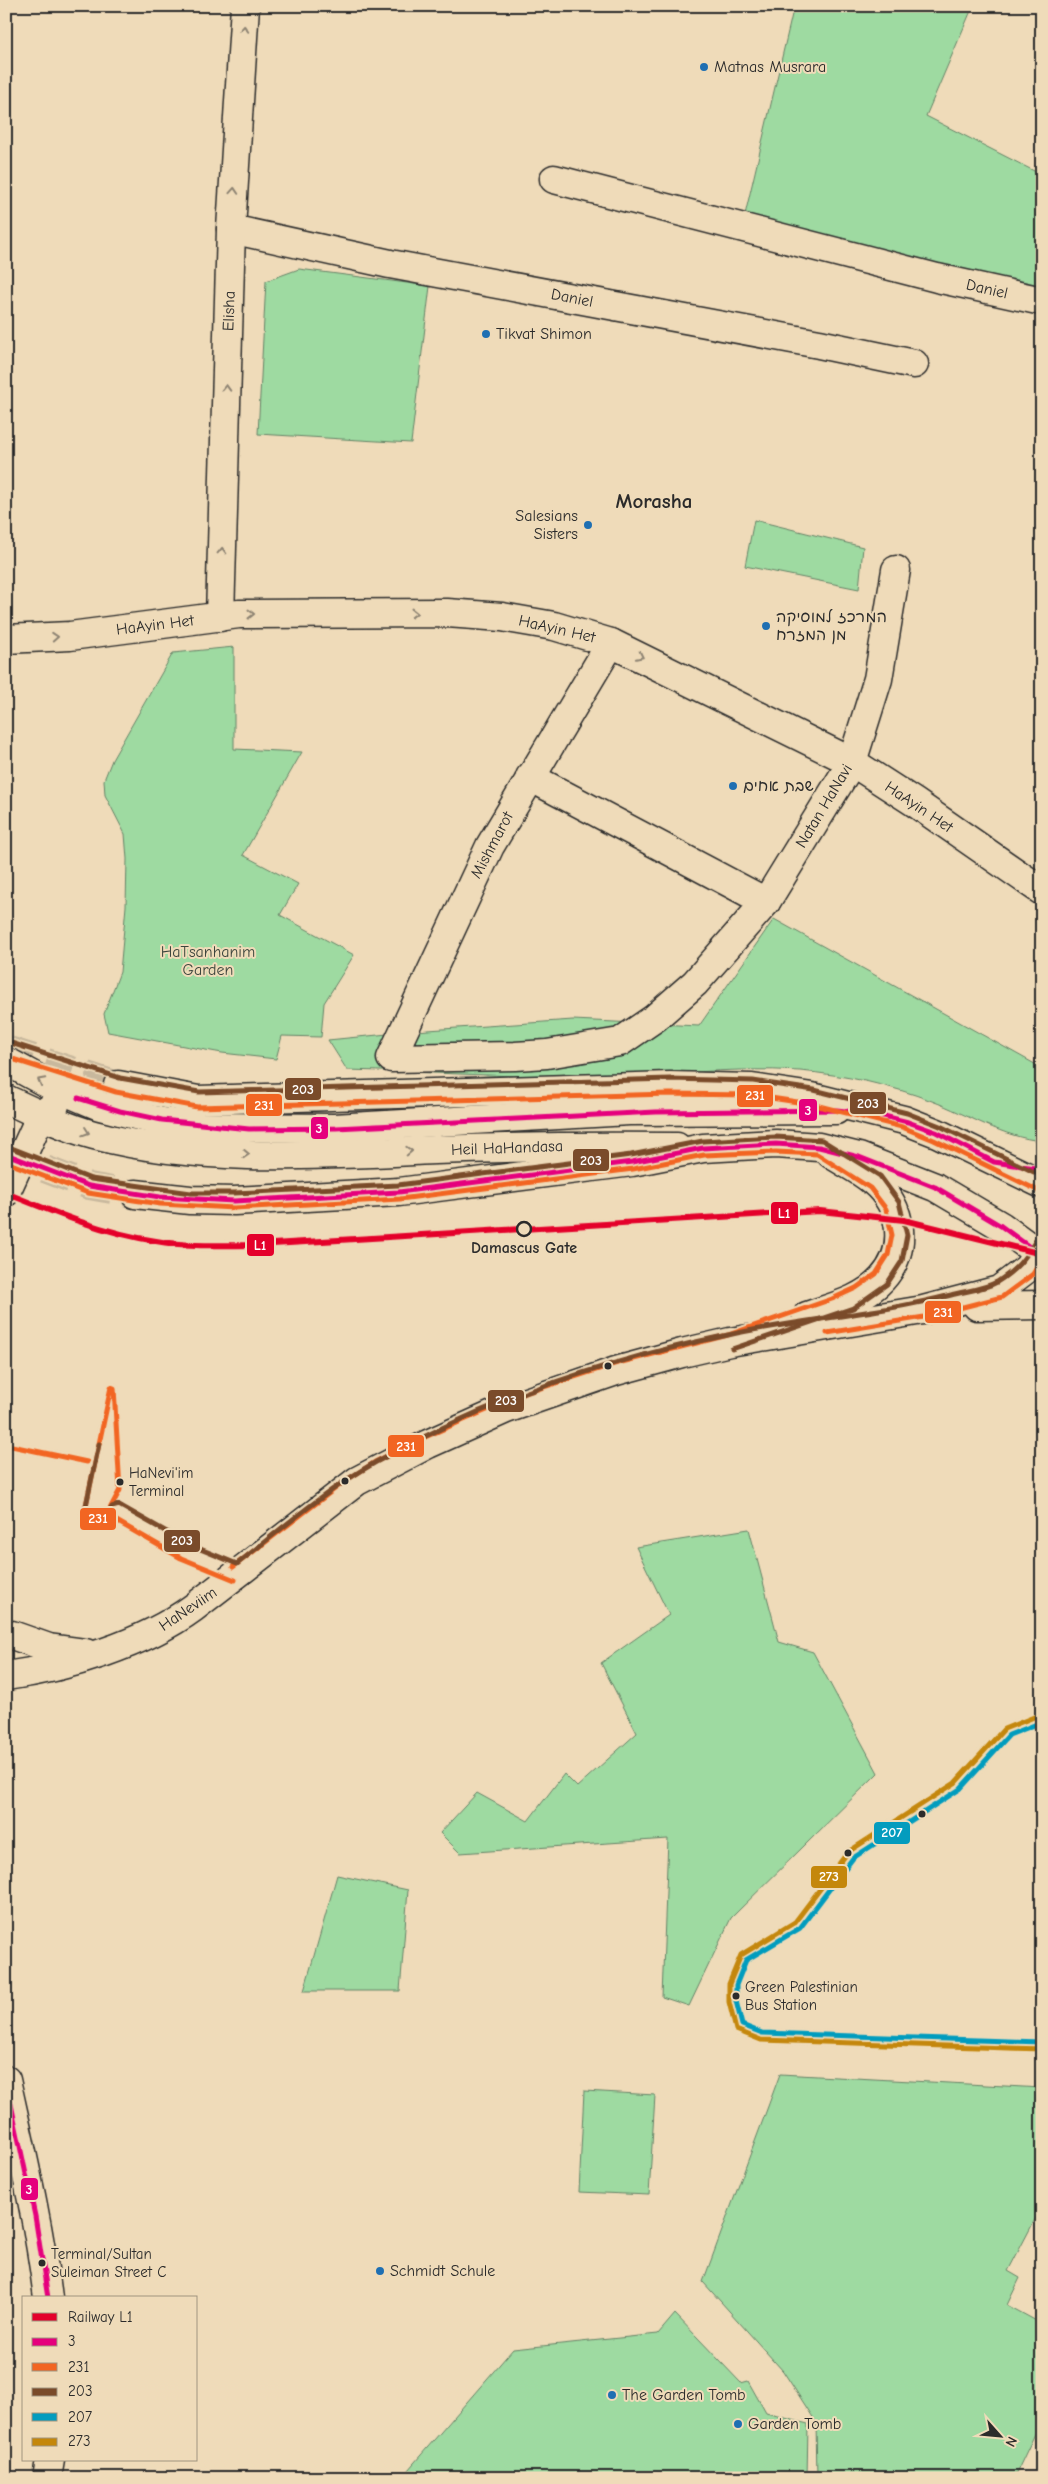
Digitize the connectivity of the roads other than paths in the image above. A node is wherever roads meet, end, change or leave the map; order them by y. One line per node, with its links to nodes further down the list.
1 (245, 6): 3 (main road, Elisha, one-way to 1)
2 (554, 179): 4 (main road, Daniel)
3 (231, 229): 5 (main road, Daniel); 7 (main road, Elisha, one-way to 3)
4 (1042, 301)
5 (914, 364)
6 (896, 570): 10 (main road, Natan HaNavi)
7 (220, 617): 8 (main road, HaAyin Het, one-way to 7); 9 (main road, HaAyin Het, one-way to 9)
8 (6, 640)
9 (611, 643): 10 (main road, HaAyin Het, one-way to 10); 11 (main road, Mishmarot)
10 (852, 762): 12 (main road, HaAyin Het); 13 (main road, Natan HaNavi)
11 (530, 777): 13 (main road); 14 (main road, Mishmarot)
12 (1042, 891)
13 (766, 902): 14 (main road, Natan HaNavi)
14 (391, 1058)
15 (6, 1061): 17 (main road, Heil HaHandasa, one-way to 15)
16 (118, 1085): 19 (main road)
17 (78, 1098): 19 (main road, Heil HaHandasa); 20 (main road)
18 (6, 1099): 20 (main road, Heil HaHandasa)
19 (871, 1112): 23 (main road, Heil HaHandasa)
20 (41, 1114): 22 (main road, Heil HaHandasa, one-way to 22); 26 (main road)
21 (819, 1147): 22 (main road, Heil HaHandasa); 28 (main road, Heil HaHandasa); 31 (main road, HaNeviim)
22 (703, 1148): 27 (main road)
23 (1001, 1164): 24 (main road); 25 (main road, Heil HaHandasa)
24 (1042, 1170)
25 (1042, 1184)
26 (6, 1192)
27 (135, 1194)
28 (1041, 1251): 30 (main road, HaNeviim)
29 (1042, 1305): 30 (main road, HaNeviim)
30 (923, 1310): 31 (main road, HaNeviim)
31 (730, 1342): 33 (main road, HaNeviim)
32 (9, 1628): 33 (main road, HaNeviim); 34 (main road)
33 (97, 1653): 34 (main road, HaNeviim)
34 (6, 1674)
35 (6, 2080): 36 (main road)
36 (48, 2296)
37 (50, 2462): 38 (main road)
38 (47, 2478)

